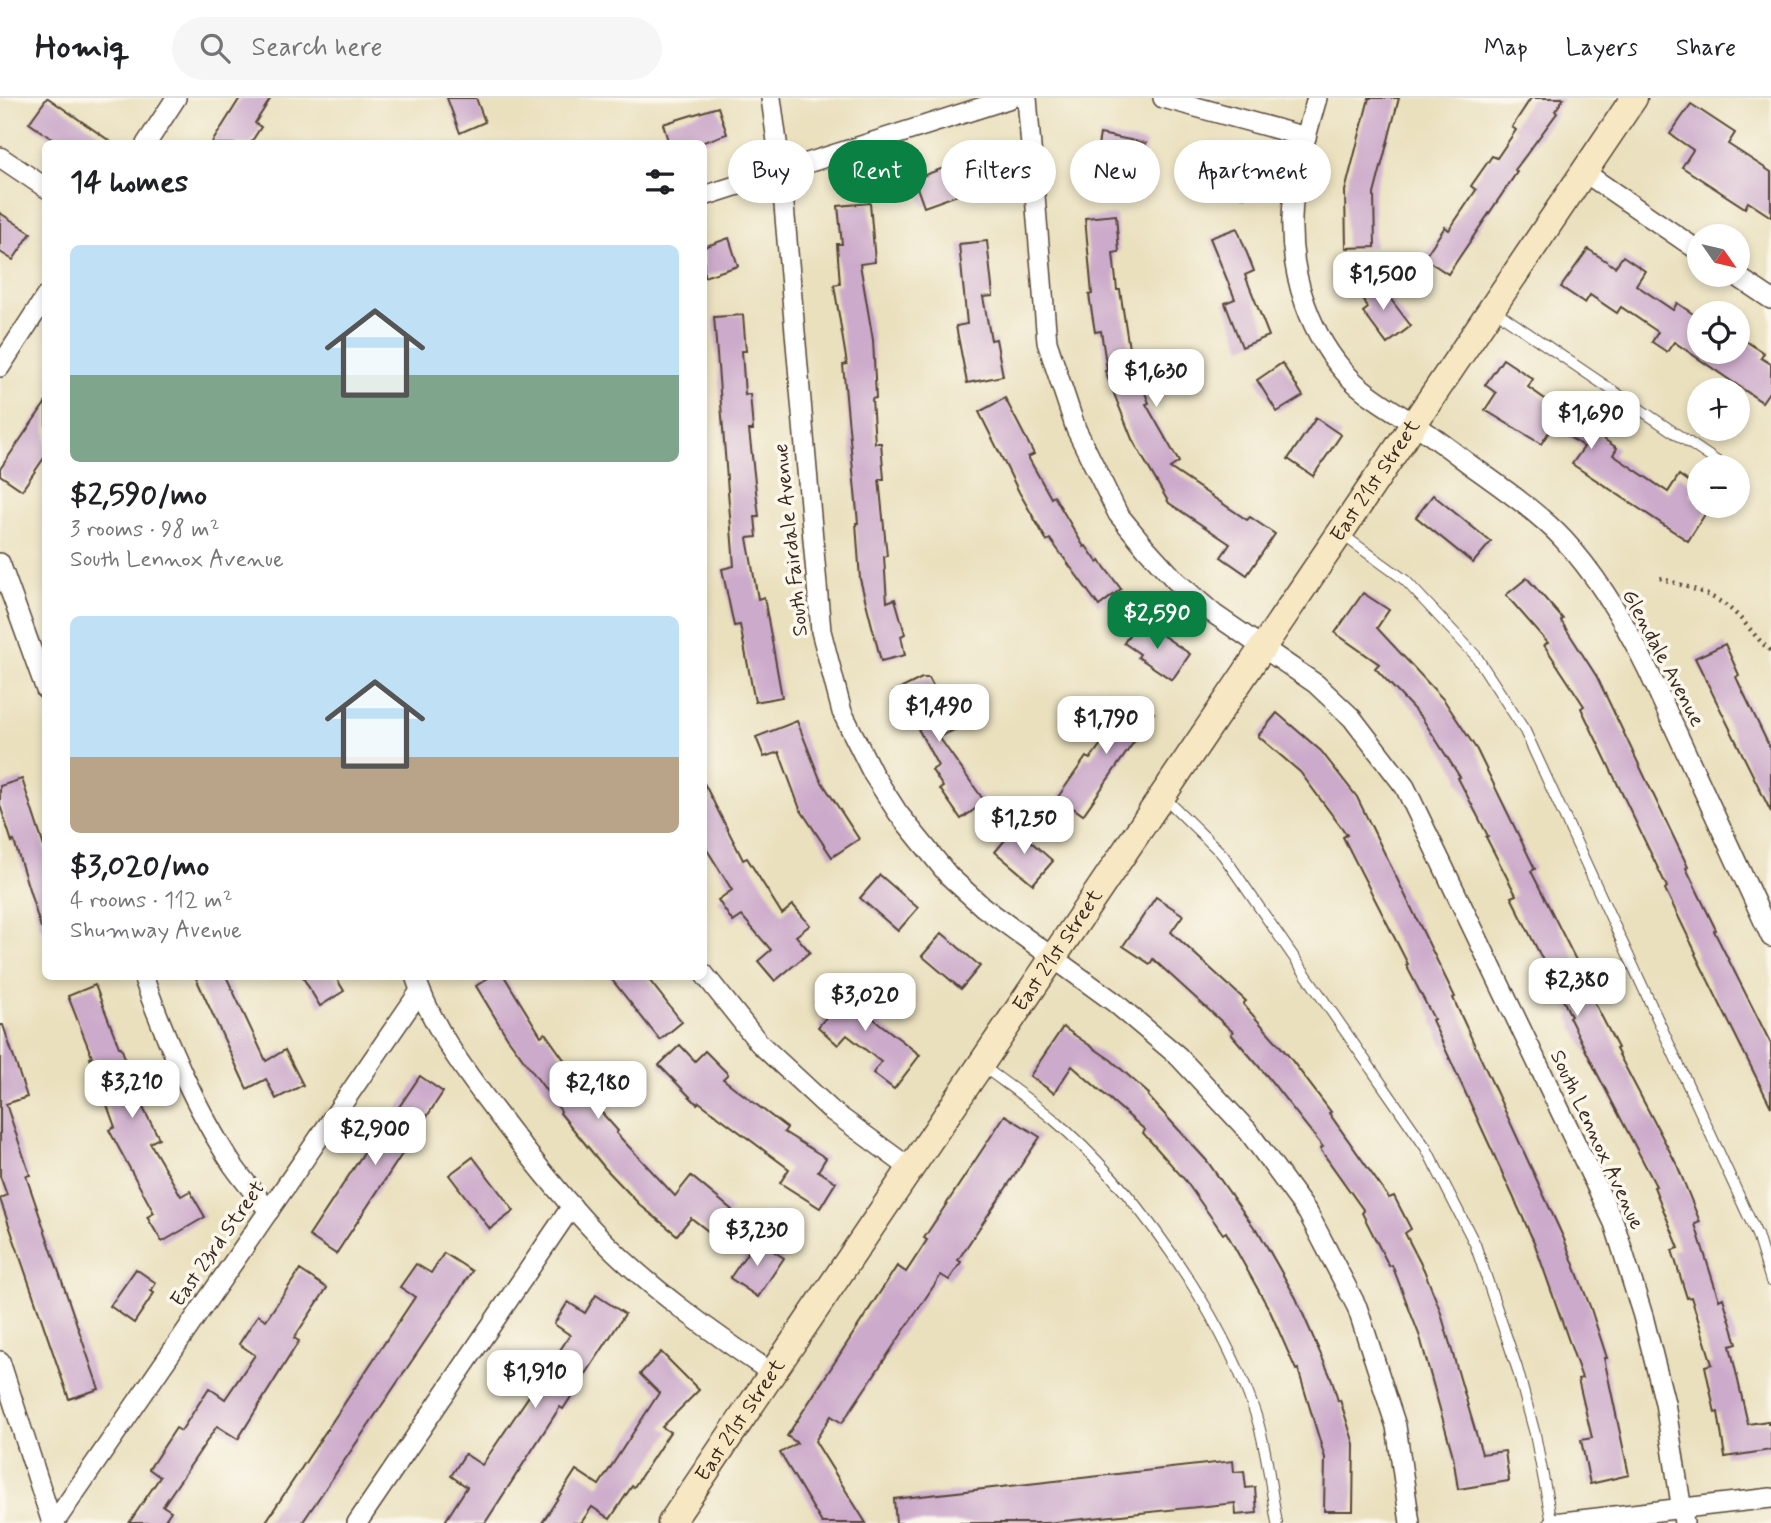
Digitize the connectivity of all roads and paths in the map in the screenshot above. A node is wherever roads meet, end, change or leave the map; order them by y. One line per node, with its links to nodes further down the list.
1 (176, 98): 9 (street)
2 (771, 98): 10 (street, South Fairdale Avenue)
3 (1011, 98): 12 (street)
4 (1027, 98): 29 (street, South Lennox Avenue)
5 (1163, 98): 8 (street)
6 (1317, 98): 8 (street, Glendale Avenue)
7 (1634, 98): 13 (street, East 21st Street)
8 (1306, 137): 24 (street, Glendale Avenue)
9 (149, 140)
10 (777, 140)
11 (0, 157): 14 (street)
12 (814, 161)
13 (1584, 172): 18 (street); 22 (street, East 21st Street)
14 (42, 185)
15 (728, 188): 16 (street)
16 (707, 195)
17 (784, 203): 34 (street, South Fairdale Avenue)
18 (1687, 243)
19 (1750, 285): 20 (street)
20 (1771, 299)
21 (42, 302): 23 (street)
22 (1492, 309): 24 (street, East 21st Street); 25 (lane)
23 (0, 367)
24 (1414, 424): 26 (street, East 21st Street); 33 (street, Glendale Avenue)
25 (1707, 455)
26 (1340, 533): 29 (street, East 21st Street); 42 (lane)
27 (0, 563): 31 (street)
28 (1660, 578): 30 (path)
29 (1262, 648): 32 (street, East 21st Street); 46 (street, South Lennox Avenue)
30 (1771, 651)
31 (42, 679)
32 (1163, 796): 34 (street, East 21st Street); 52 (lane)
33 (1771, 937)
34 (1053, 957): 38 (street, East 21st Street); 51 (street, South Fairdale Avenue)
35 (707, 979): 39 (street)
36 (144, 980): 41 (street)
37 (417, 984): 40 (street); 41 (street, East 23rd Street)
38 (981, 1065): 39 (street, East 21st Street); 50 (lane)
39 (911, 1169): 44 (street, East 21st Street)
40 (572, 1206): 44 (street); 48 (street)
41 (269, 1211): 47 (street, East 23rd Street)
42 (1771, 1281)
43 (0, 1361): 47 (street)
44 (772, 1373): 49 (street, East 21st Street)
45 (1771, 1498): 46 (street)
46 (1684, 1516): 52 (street)
47 (53, 1523)
48 (357, 1523)
49 (671, 1523)
50 (1277, 1523)
51 (1410, 1523)
52 (1553, 1523)

